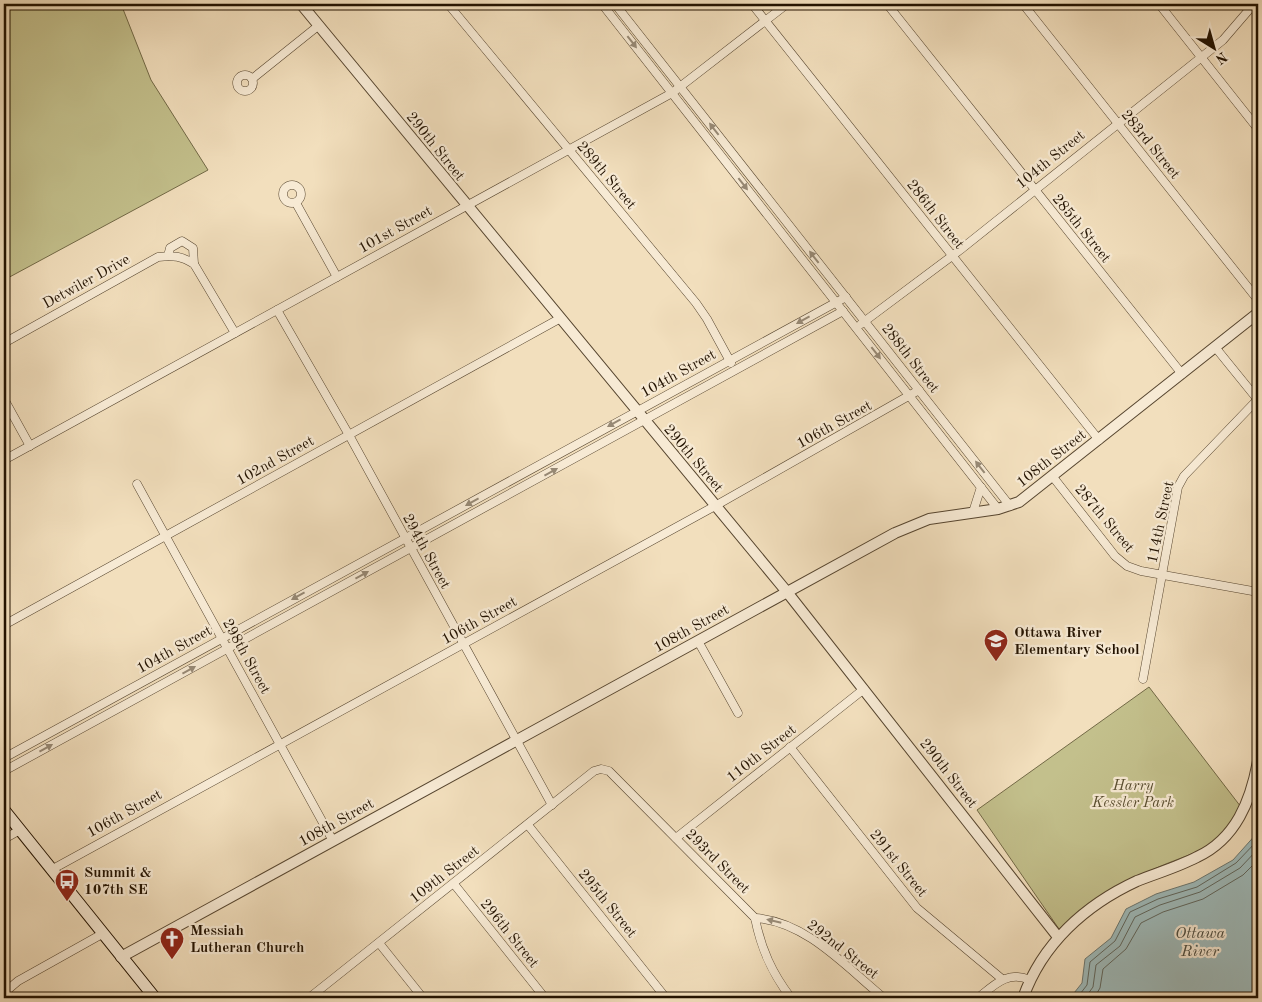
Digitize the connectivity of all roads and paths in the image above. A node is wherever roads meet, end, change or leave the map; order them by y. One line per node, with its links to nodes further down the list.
1 (301, 4): 12 (street, 290th Street)
2 (448, 4): 19 (street, 289th Street)
3 (602, 4): 16 (street, 288th Street, one-way to 16)
4 (615, 4): 15 (street, 288th Street)
5 (752, 4): 11 (street, 286th Street)
6 (787, 4): 11 (street, 101st Street)
7 (888, 4): 22 (street, 285th Street)
8 (1023, 4): 17 (street, 283rd Street)
9 (1159, 4): 13 (street)
10 (1254, 4): 13 (street, 104th Street)
11 (766, 21): 15 (street, 101st Street); 27 (street, 286th Street)
12 (318, 26): 14 (street); 24 (street, 290th Street)
13 (1201, 56): 17 (street, 104th Street); 18 (street)
14 (252, 79)
15 (681, 87): 16 (street, 101st Street); 20 (street, 288th Street, one-way to 15)
16 (672, 93): 19 (street, 101st Street); 21 (street, 288th Street)
17 (1117, 123): 22 (street, 104th Street); 32 (street, 283rd Street)
18 (1258, 129)
19 (568, 150): 24 (street, 101st Street); 43 (street, 289th Street)
20 (736, 158): 21 (street); 25 (street, 288th Street)
21 (728, 164): 26 (street, 288th Street, one-way to 26)
22 (1034, 190): 27 (street, 104th Street); 45 (street, 285th Street)
23 (296, 202): 30 (street)
24 (466, 206): 30 (street, 101st Street); 37 (street, 290th Street)
25 (791, 227): 26 (street); 31 (street, 288th Street, one-way to 25)
26 (782, 234): 33 (street, 288th Street)
27 (951, 255): 38 (street, 104th Street); 53 (street, 286th Street)
28 (168, 256): 29 (street, Detwiler Drive); 29 (street); 41 (street, Detwiler Drive)
29 (194, 264): 40 (street)
30 (337, 277): 34 (street, 101st Street)
31 (846, 297): 33 (street, 104th Street); 38 (street, 288th Street)
32 (1258, 300)
33 (836, 302): 35 (street, 288th Street); 43 (street, 104th Street, one-way to 43)
34 (277, 310): 40 (street, 101st Street); 52 (street, 294th Street)
35 (843, 311): 39 (street, 288th Street); 44 (street, 104th Street)
36 (1258, 313): 42 (street, 108th Street)
37 (559, 319): 50 (street, 290th Street); 52 (street, 102nd Street)
38 (865, 321): 39 (street, 104th Street); 46 (street, 288th Street)
39 (855, 327): 47 (street, 288th Street, one-way to 47)
40 (235, 333): 54 (street, 101st Street)
41 (4, 343)
42 (1216, 347): 45 (street, 108th Street); 49 (street)
43 (729, 360): 44 (street, 289th Street); 50 (street, 104th Street)
44 (735, 370): 51 (street, 104th Street)
45 (1182, 374): 53 (street, 108th Street)
46 (919, 390): 47 (street, 106th Street); 62 (street, 288th Street, one-way to 46)
47 (911, 397): 60 (street, 288th Street); 61 (street, 106th Street)
48 (4, 400): 54 (street)
49 (1258, 400): 68 (street, 114th Street)
50 (636, 412): 51 (street, 290th Street); 56 (street, 104th Street, one-way to 56)
51 (644, 421): 58 (street, 104th Street, one-way to 51); 61 (street, 290th Street)
52 (349, 436): 65 (street, 102nd Street); 66 (street, 294th Street)
53 (1099, 440): 57 (street, 108th Street)
54 (30, 446): 55 (street, 101st Street)
55 (4, 460)
56 (524, 473): 58 (street); 66 (street, 104th Street, one-way to 66)
57 (1053, 477): 62 (street, 108th Street); 68 (street, 287th Street)
58 (530, 483): 67 (street, 104th Street)
59 (137, 484): 65 (street, 298th Street)
60 (981, 487): 63 (street, 288th Street); 64 (street)
61 (715, 506): 70 (street, 290th Street); 76 (street, 106th Street)
62 (1010, 506): 63 (street, 108th Street)
63 (998, 509): 64 (street, 108th Street)
64 (972, 512): 70 (street, 108th Street)
65 (166, 536): 73 (street, 102nd Street); 74 (street, 298th Street)
66 (404, 539): 67 (street, 294th Street); 69 (street, 104th Street)
67 (410, 549): 72 (street, 104th Street, one-way to 67); 76 (street, 294th Street)
68 (1163, 575): 71 (street, 287th Street); 78 (street, 114th Street)
69 (315, 587): 72 (street); 74 (street, 104th Street, one-way to 74)
70 (787, 592): 75 (street, 108th Street); 79 (street, 290th Street)
71 (1258, 592)
72 (320, 598): 77 (street, 104th Street)
73 (4, 625)
74 (222, 638): 77 (street, 298th Street); 80 (street, 104th Street)
75 (698, 641): 81 (street); 83 (street, 108th Street)
76 (464, 644): 83 (street, 294th Street); 84 (street, 106th Street)
77 (227, 649): 82 (street, 104th Street, one-way to 77); 84 (street, 298th Street)
78 (1143, 679)
79 (864, 689): 85 (street, 110th Street); 101 (street, 290th Street)
80 (100, 706): 82 (street); 86 (street, 104th Street)
81 (738, 713)
82 (105, 716): 88 (street, 104th Street, one-way to 82)
83 (516, 740): 90 (street, 294th Street); 96 (street, 108th Street)
84 (280, 744): 96 (street, 298th Street); 97 (street, 106th Street)
85 (790, 748): 94 (street, 110th Street); 104 (street, 291st Street)
86 (4, 758)
87 (1258, 761): 101 (street)
88 (4, 771)
89 (594, 771): 90 (street, 109th Street); 94 (street, 293rd Street)
90 (552, 805): 92 (street, 109th Street)
91 (4, 810): 93 (main road)
92 (528, 825): 98 (street, 109th Street); 111 (street, 295th Street)
93 (20, 830): 95 (street); 97 (main road)
94 (676, 838): 99 (street, 293rd Street)
95 (4, 839)
96 (332, 841): 103 (street, 108th Street)
97 (51, 870): 100 (main road)
98 (454, 884): 102 (street, 109th Street); 110 (street, 296th Street)
99 (755, 918): 112 (street); 113 (street, 292nd Street, one-way to 99)
100 (102, 934): 103 (main road); 106 (street)
101 (1058, 937): 105 (street)
102 (379, 943): 108 (street, 109th Street); 109 (street)
103 (121, 957): 107 (main road)
104 (1002, 979): 105 (street); 114 (street)
105 (1030, 980): 115 (street)
106 (4, 993)
107 (154, 998)
108 (309, 998)
109 (424, 998)
110 (545, 998)
111 (666, 998)
112 (791, 998)
113 (884, 998)
114 (978, 998)
115 (1022, 998)

